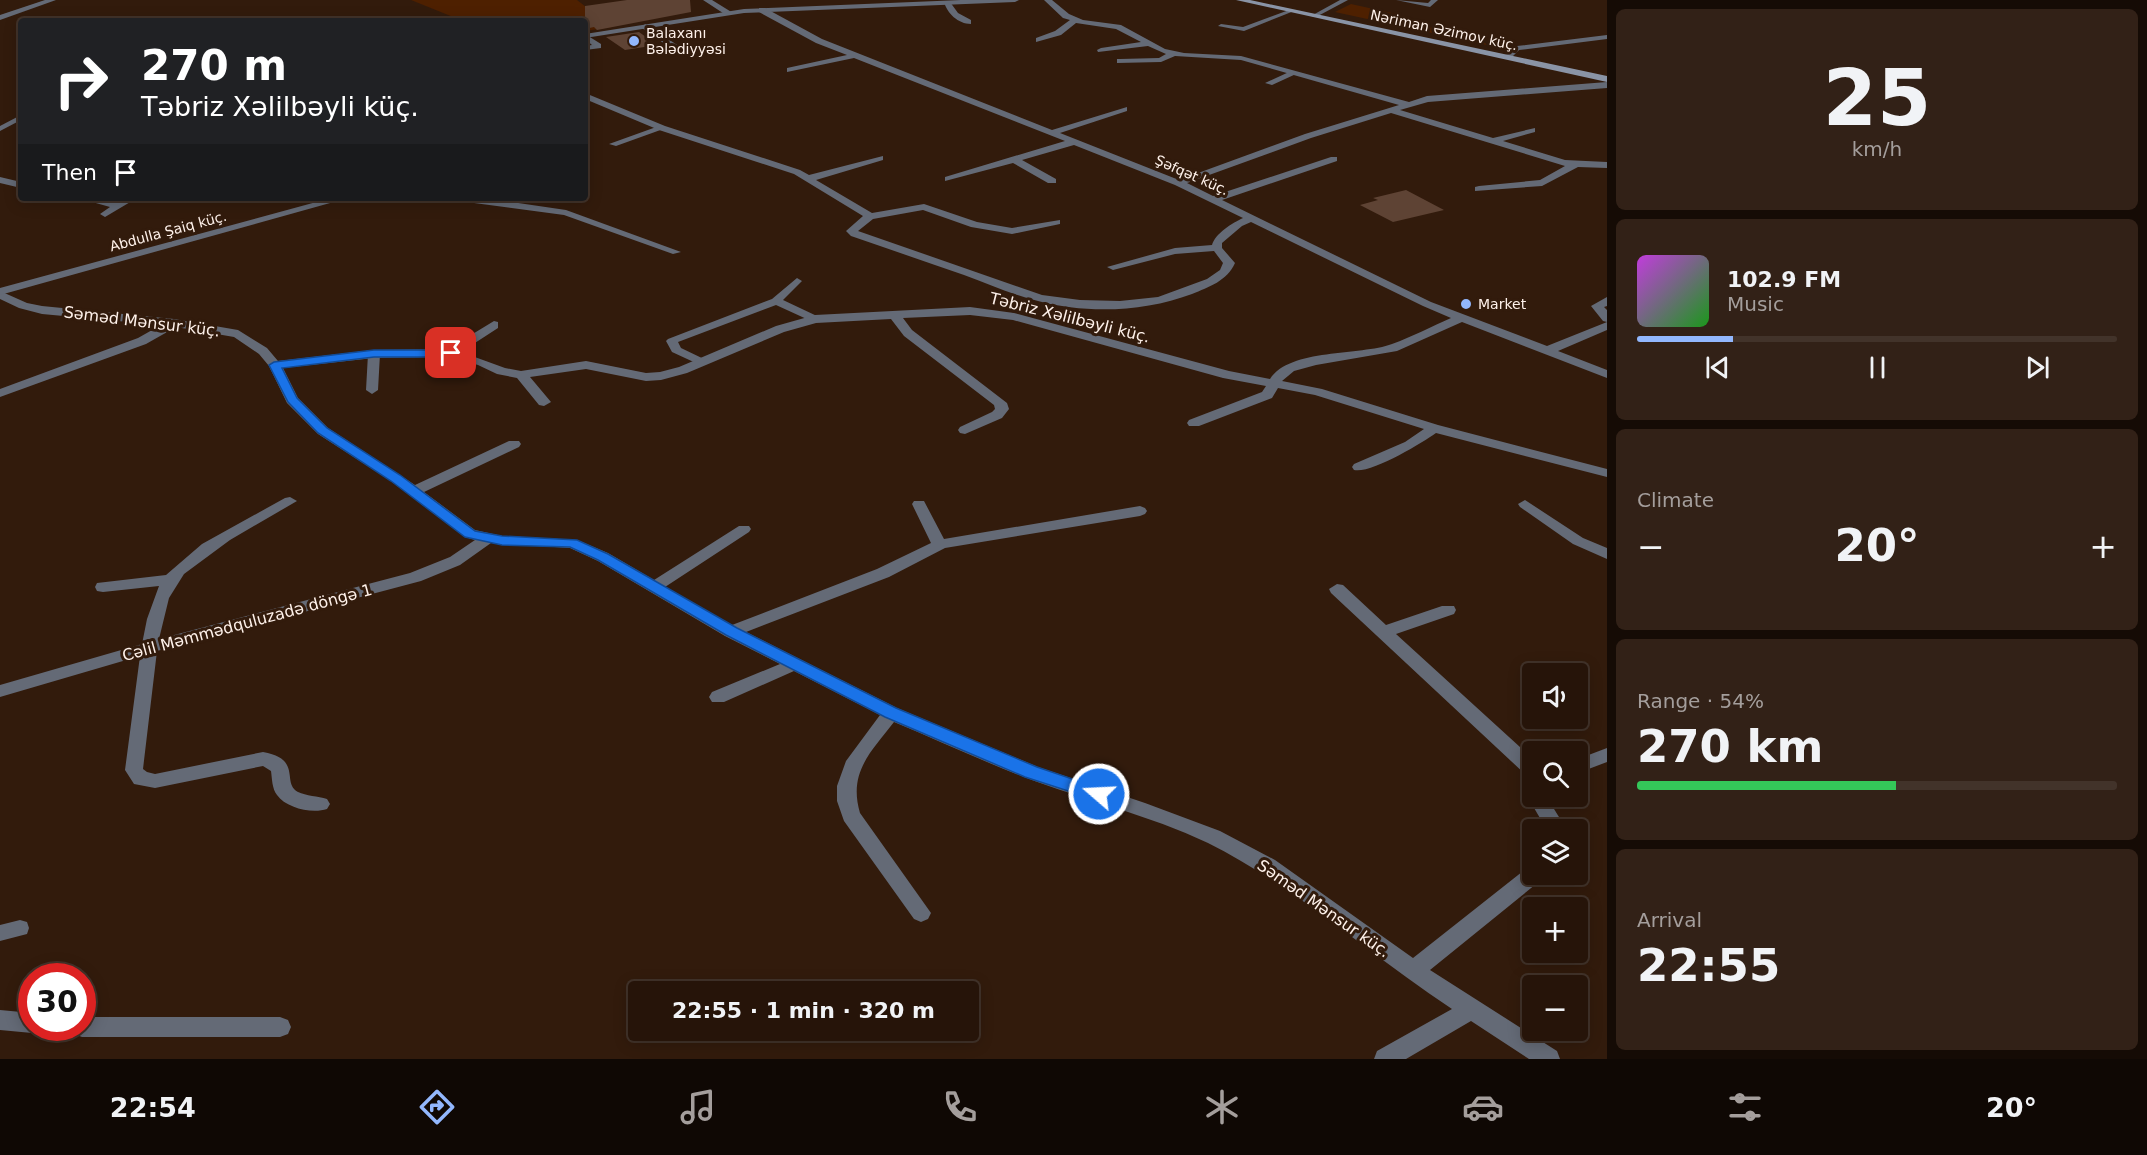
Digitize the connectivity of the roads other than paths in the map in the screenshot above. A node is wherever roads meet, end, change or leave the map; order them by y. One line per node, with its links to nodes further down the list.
1 (52, 0): 15 (street)
2 (707, 0): 13 (street)
3 (1015, 0): 10 (street)
4 (1048, 0): 16 (street)
5 (1240, 0): 12 (main road, Nəriman Əzimov küç.)
6 (1345, 0): 14 (lane)
7 (1399, 0): 8 (lane)
8 (1435, 0)
9 (894, 2): 10 (street); 11 (street)
10 (947, 4): 17 (street)
11 (762, 9): 13 (street); 29 (street, Şəfqət küç.)
12 (1291, 11): 14 (main road, Nəriman Əzimov küç.); 19 (lane)
13 (729, 13): 18 (street)
14 (1314, 16): 30 (main road, Nəriman Əzimov küç.)
15 (0, 18)
16 (1076, 20): 23 (street); 24 (street)
17 (968, 22)
18 (645, 26): 20 (street); 28 (street)
19 (1221, 26)
20 (588, 36)
21 (1607, 37): 30 (street)
22 (588, 38): 25 (lane)
23 (1039, 40)
24 (1148, 44): 26 (street); 27 (street)
25 (588, 48)
26 (1101, 50)
27 (1174, 53): 31 (street); 33 (street)
28 (685, 54)
29 (856, 55): 32 (street); 45 (street, Şəfqət küç.)
30 (1507, 57): 34 (main road, Nəriman Əzimov küç.)
31 (1120, 61)
32 (790, 70)
33 (1292, 74): 35 (lane); 38 (street)
34 (1607, 79)
35 (1269, 83)
36 (1607, 85): 38 (street)
37 (588, 97): 42 (street)
38 (1410, 105): 40 (street)
39 (1124, 109): 45 (street)
40 (1394, 111): 46 (street); 58 (street)
41 (18, 119): 43 (lane)
42 (662, 128): 48 (lane); 54 (street)
43 (1, 129)
44 (1532, 130): 46 (street)
45 (1051, 133): 47 (street, Şəfqət küç.)
46 (1494, 141): 52 (street)
47 (1073, 142): 51 (street); 58 (street, Şəfqət küç.)
48 (613, 144)
49 (880, 158): 54 (street)
50 (1334, 159): 61 (street)
51 (1015, 160): 55 (street); 57 (street)
52 (1574, 165): 53 (street); 60 (street)
53 (1607, 165)
54 (811, 178): 68 (street)
55 (948, 179)
56 (0, 180): 59 (lane)
57 (1052, 181)
58 (1179, 183): 61 (street, Şəfqət küç.)
59 (18, 184)
60 (1479, 189)
61 (1214, 199): 69 (street, Şəfqət küç.)
62 (96, 201): 66 (lane)
63 (127, 201): 66 (lane)
64 (322, 201): 75 (street, Abdulla Şaiq küç.)
65 (486, 201): 72 (lane)
66 (119, 206): 67 (lane)
67 (105, 214)
68 (870, 216): 70 (street); 76 (street)
69 (1252, 218): 71 (street); 81 (street, Şəfqət küç.)
70 (1056, 222)
71 (1217, 248): 73 (street); 76 (street)
72 (676, 252)
73 (1113, 267)
74 (796, 281): 77 (lane)
75 (0, 293): 84 (street, Səməd Mənsur küç.)
76 (1040, 298): 80 (street)
77 (776, 301): 83 (lane); 90 (lane)
78 (1607, 301): 82 (street)
79 (894, 315): 80 (street, Təbriz Xəlilbəyli küç.); 83 (street, Təbriz Xəlilbəyli küç.); 100 (street)
80 (1014, 317): 94 (street, Təbriz Xəlilbəyli küç.)
81 (1460, 318): 87 (street, Şəfqət küç.); 94 (street)
82 (1607, 318)
83 (815, 319): 90 (street, Təbriz Xəlilbəyli küç.)
84 (174, 323): 91 (street, Səməd Mənsur küç.); 96 (street)
85 (494, 325): 88 (street)
86 (1607, 326): 87 (street)
87 (1547, 351): 92 (street, Şəfqət küç.)
88 (451, 353): 89 (street, Təbriz Xəlilbəyli küç.); 93 (street, Təbriz Xəlilbəyli küç.)
89 (374, 354): 91 (street, Təbriz Xəlilbəyli küç.); 95 (lane)
90 (702, 362): 93 (street, Təbriz Xəlilbəyli küç.)
91 (274, 365): 104 (street, Səməd Mənsur küç.)
92 (1607, 374)
93 (521, 375): 97 (street)
94 (1274, 384): 98 (street); 99 (street, Təbriz Xəlilbəyli küç.)
95 (372, 390)
96 (0, 393)
97 (544, 402)
98 (1194, 423)
99 (1434, 428): 102 (street); 103 (street, Təbriz Xəlilbəyli küç.)
100 (964, 430)
101 (514, 444): 104 (street)
102 (1359, 467)
103 (1607, 473)
104 (414, 491): 110 (street, Səməd Mənsur küç.)
105 (290, 501): 113 (street)
106 (919, 504): 111 (street)
107 (1525, 504): 112 (street)
108 (1140, 511): 111 (street)
109 (744, 529): 114 (street)
110 (487, 539): 114 (street, Səməd Mənsur küç.); 120 (street, Cəlil Məmmədquluzadə döngə 1)
111 (940, 545): 118 (street)
112 (1607, 554)
113 (170, 580): 115 (street); 120 (street)
114 (654, 586): 118 (street, Səməd Mənsur küç.)
115 (104, 587)
116 (1337, 589): 119 (street)
117 (1448, 610): 119 (street)
118 (731, 632): 121 (street, Səməd Mənsur küç.)
119 (1384, 632): 126 (street)
120 (151, 647): 122 (street, Cəlil Məmmədquluzadə döngə 1); 128 (street)
121 (796, 664): 123 (street); 124 (street, Səməd Mənsur küç.)
122 (0, 691)
123 (718, 697)
124 (891, 712): 130 (street); 133 (street, Səməd Mənsur küç.)
125 (1607, 755): 127 (street)
126 (1522, 760)
127 (1588, 762)
128 (320, 804)
129 (1522, 884): 133 (street)
130 (921, 913)
131 (20, 928): 132 (lane)
132 (0, 933)
133 (1413, 971): 134 (street, Səməd Mənsur küç.)
134 (1472, 1009): 139 (street); 140 (street, Səməd Mənsur küç.)
135 (0, 1020): 136 (street)
136 (18, 1022)
137 (96, 1027): 138 (street)
138 (280, 1027)
139 (1385, 1059)
140 (1549, 1059)

